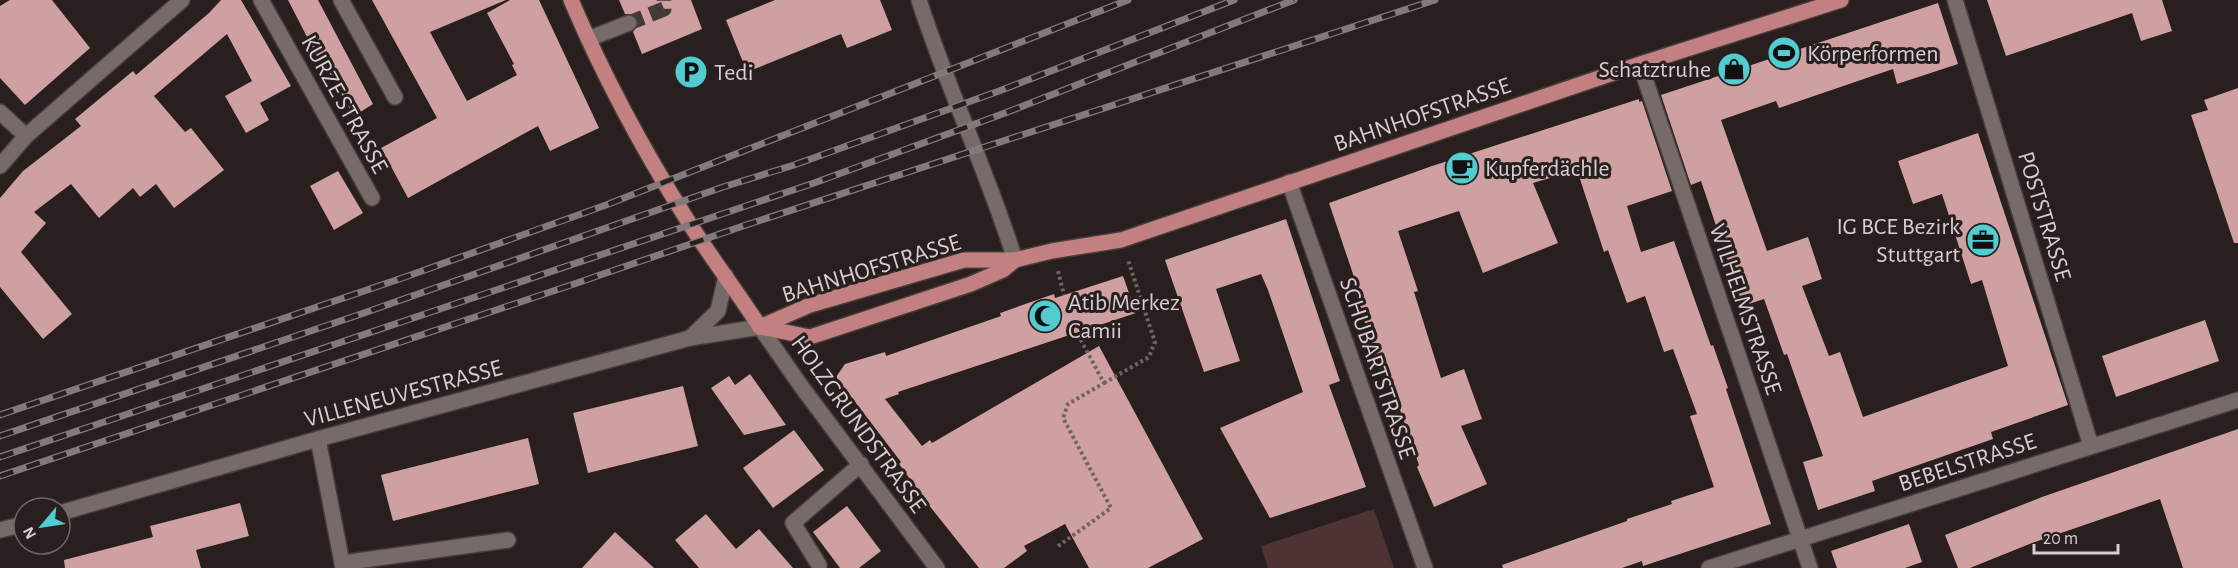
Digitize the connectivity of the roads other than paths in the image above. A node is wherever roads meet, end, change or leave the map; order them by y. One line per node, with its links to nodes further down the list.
1 (182, 0): 13 (street)
2 (261, 0): 16 (street, KURZE STRASSE)
3 (341, 0): 11 (street)
4 (571, 0): 9 (main road, HOLZGRUNDSTRASSE)
5 (919, 0): 17 (street)
6 (1841, 0): 10 (main road, BAHNHOFSTRASSE)
7 (1956, 0): 23 (street, POSTSTRASSE)
8 (629, 23): 9 (street)
9 (588, 39): 18 (main road, HOLZGRUNDSTRASSE)
10 (1640, 64): 15 (main road, BAHNHOFSTRASSE); 26 (street, WILHELMSTRASSE)
11 (395, 97)
12 (0, 112): 13 (street)
13 (26, 136): 14 (street)
14 (0, 166)
15 (1289, 182): 17 (main road, BAHNHOFSTRASSE); 31 (street, SCHUBARTSTRASSE)
16 (372, 198)
17 (1016, 260): 19 (main road, BAHNHOFSTRASSE); 19 (main road, BAHNHOFSTRASSE)
18 (726, 276): 19 (main road, HOLZGRUNDSTRASSE); 20 (street)
19 (760, 327): 20 (street, VILLENEUVESTRASSE); 24 (street, HOLZGRUNDSTRASSE)
20 (690, 338): 22 (street, VILLENEUVESTRASSE)
21 (2238, 400): 23 (street, BEBELSTRASSE)
22 (318, 439): 25 (street, VILLENEUVESTRASSE); 28 (street)
23 (2091, 446): 26 (street, BEBELSTRASSE)
24 (861, 464): 29 (street, HOLZGRUNDSTRASSE); 30 (street)
25 (72, 510)
26 (1800, 538): 32 (street, BEBELSTRASSE); 33 (street, WILHELMSTRASSE)
27 (508, 540): 28 (street)
28 (342, 565)
29 (929, 565)
30 (819, 566)
31 (1425, 568)
32 (1710, 568)
33 (1810, 568)

